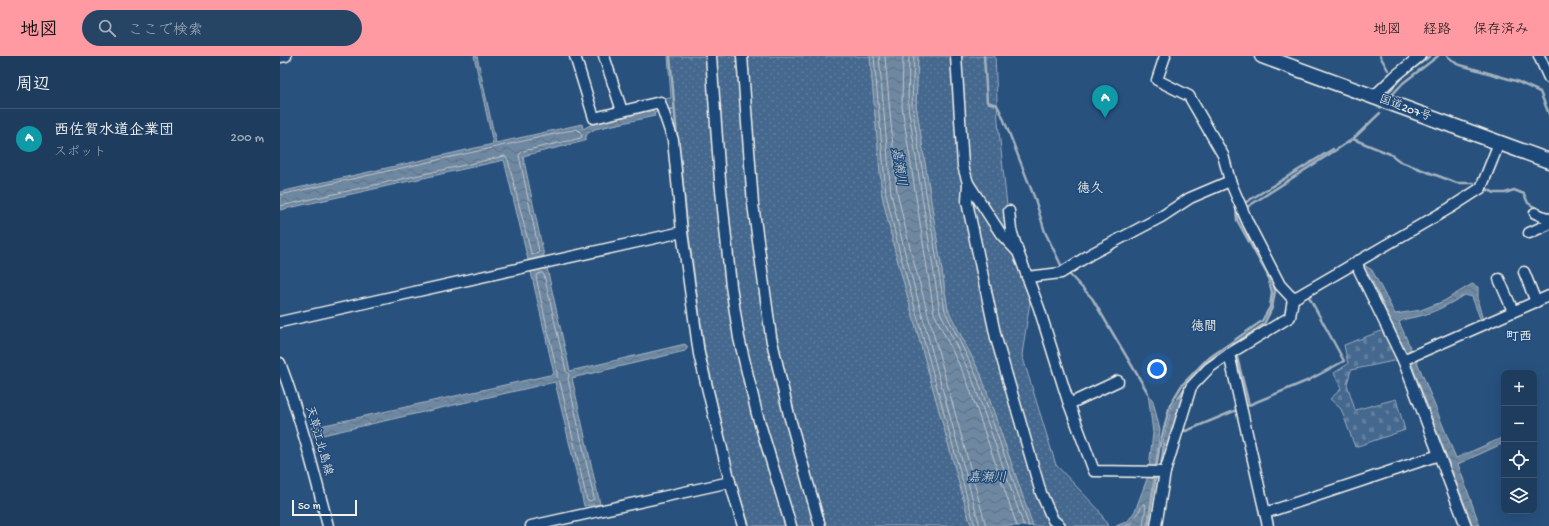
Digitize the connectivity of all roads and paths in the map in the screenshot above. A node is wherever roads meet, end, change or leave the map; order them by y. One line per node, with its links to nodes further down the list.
1 (286, 56): 11 (street)
2 (575, 56): 14 (street)
3 (604, 56): 14 (street)
4 (711, 56): 48 (street)
5 (742, 56): 49 (street)
6 (956, 56): 18 (street)
7 (1165, 56): 17 (street)
8 (1262, 56): 13 (highway, 国道207号)
9 (1420, 56): 13 (street)
10 (1539, 56): 12 (street)
11 (280, 57)
12 (1549, 78)
13 (1373, 97): 15 (highway, 国道207号)
14 (622, 111): 23 (street)
15 (1498, 143): 16 (highway, 国道207号); 26 (street)
16 (1549, 162)
17 (1230, 181): 28 (street); 31 (street)
18 (968, 183): 25 (street); 50 (street)
19 (1009, 211): 25 (street)
20 (1535, 213): 21 (street)
21 (1549, 219)
22 (1549, 224): 24 (street)
23 (682, 232): 34 (street); 43 (street)
24 (1529, 233)
25 (1018, 252): 28 (street)
26 (1358, 266): 31 (street); 36 (street)
27 (1524, 272): 32 (street)
28 (1027, 277): 40 (street)
29 (1499, 279): 33 (street)
30 (1549, 296): 32 (street)
31 (1293, 299): 35 (street)
32 (1536, 302): 33 (street)
33 (1514, 311): 36 (street)
34 (280, 322)
35 (1234, 351): 42 (street); 44 (street)
36 (1409, 357): 41 (street)
37 (280, 363): 39 (street, 天草江北島線)
38 (1118, 381): 40 (street)
39 (285, 390): 45 (street, 天草江北島線)
40 (1069, 404): 42 (street)
41 (1439, 455): 44 (street); 53 (street)
42 (1162, 472): 51 (street)
43 (730, 482): 46 (street); 47 (street)
44 (1265, 513): 52 (street)
45 (328, 526)
46 (531, 526)
47 (743, 526)
48 (791, 526)
49 (820, 526)
50 (1060, 526)
51 (1156, 526)
52 (1268, 526)
53 (1466, 526)

